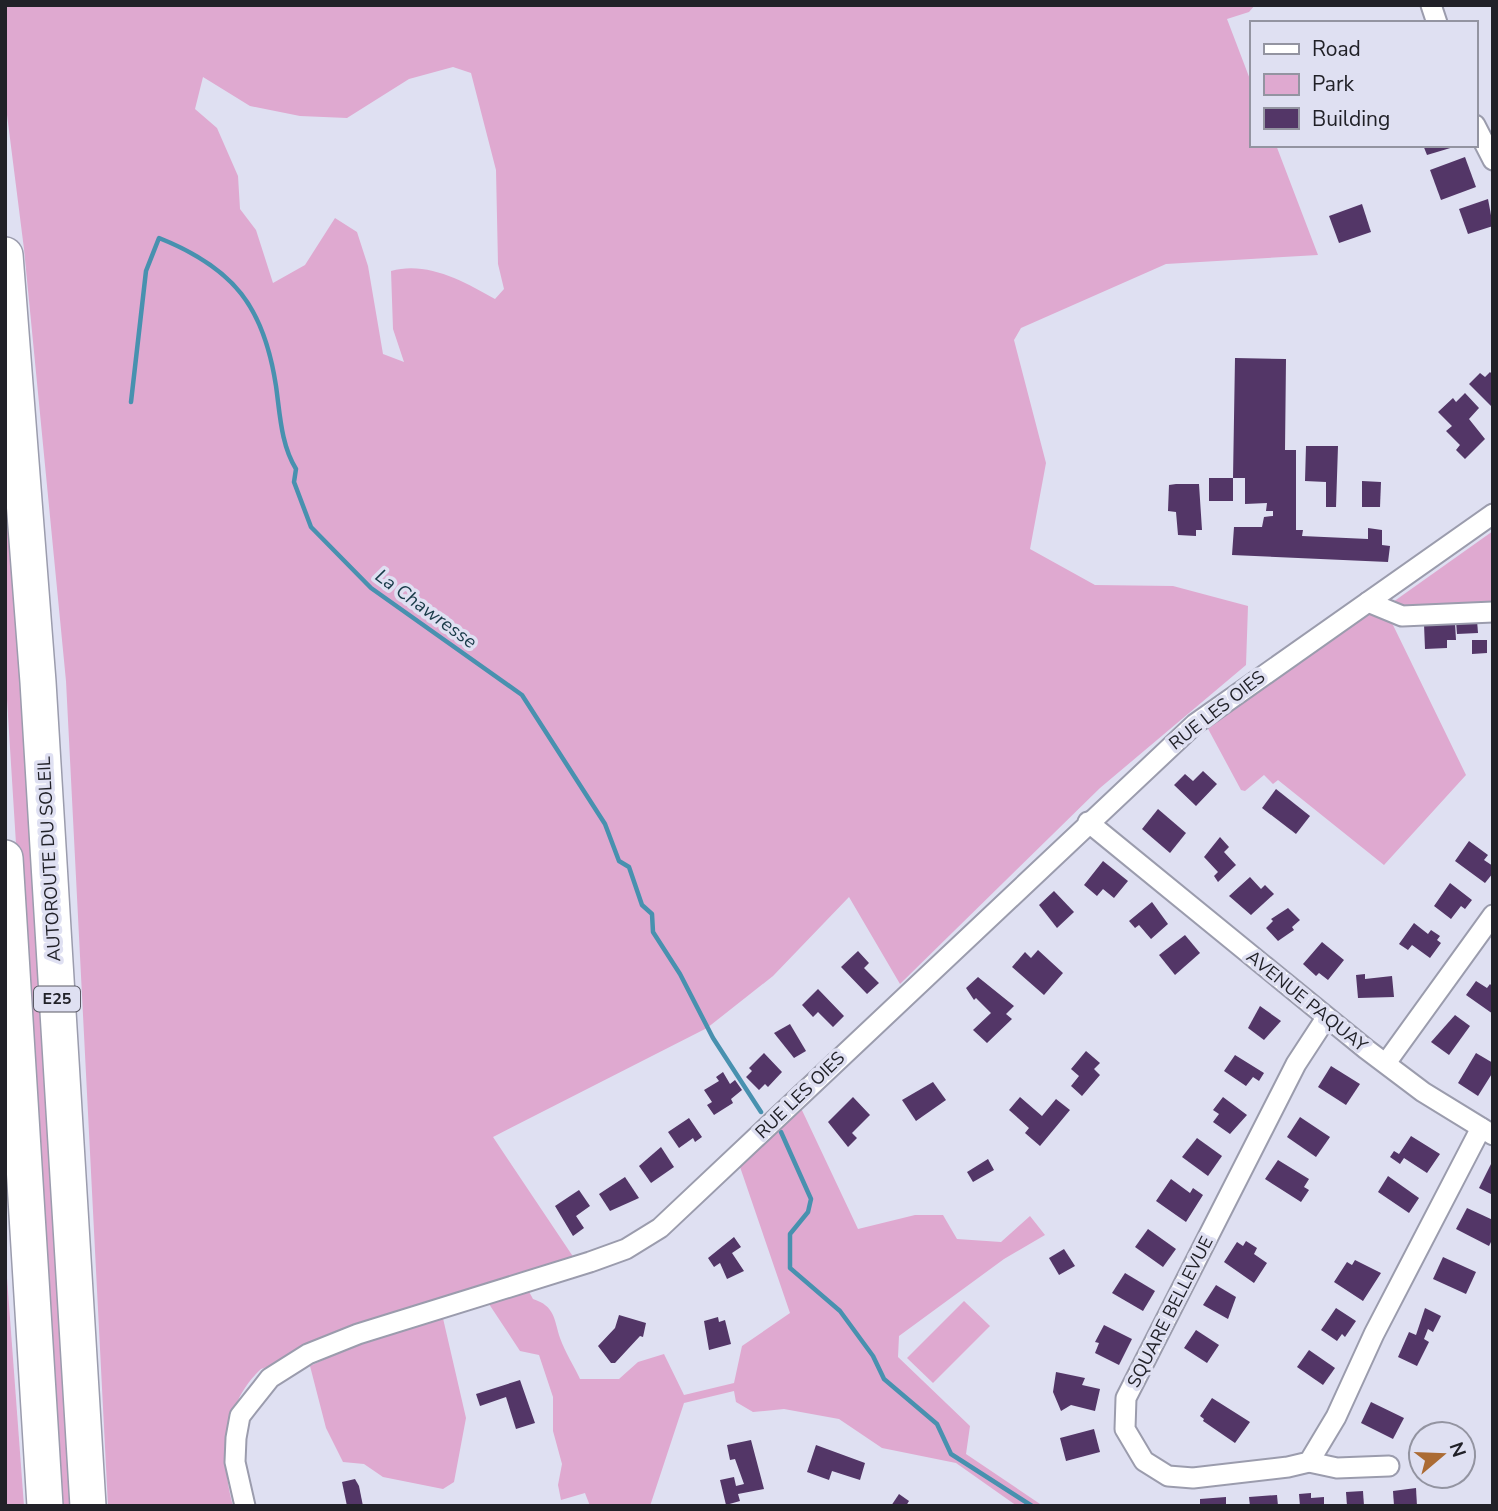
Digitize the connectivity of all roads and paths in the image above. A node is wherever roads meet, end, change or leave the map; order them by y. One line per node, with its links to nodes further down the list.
1 (1477, 129): 2 (street)
2 (1493, 160)
3 (5, 255): 16 (highway, AUTOROUTE DU SOLEIL / E25)
4 (1493, 514): 5 (street, RUE LES OIES)
5 (1368, 602): 6 (street); 7 (street, RUE LES OIES)
6 (1493, 612)
7 (1088, 822): 10 (street, AVENUE PAQUAY); 17 (street, RUE LES OIES)
8 (5, 858): 15 (highway, E25)
9 (1493, 915): 11 (street, AVENUE PAQUAY)
10 (1326, 1018): 11 (street, AVENUE PAQUAY); 13 (street, SQUARE BELLEVUE)
11 (1386, 1062): 12 (street)
12 (1487, 1132): 13 (street)
13 (1308, 1462): 14 (street)
14 (1389, 1466)
15 (45, 1506)
16 (88, 1506)
17 (245, 1506)

